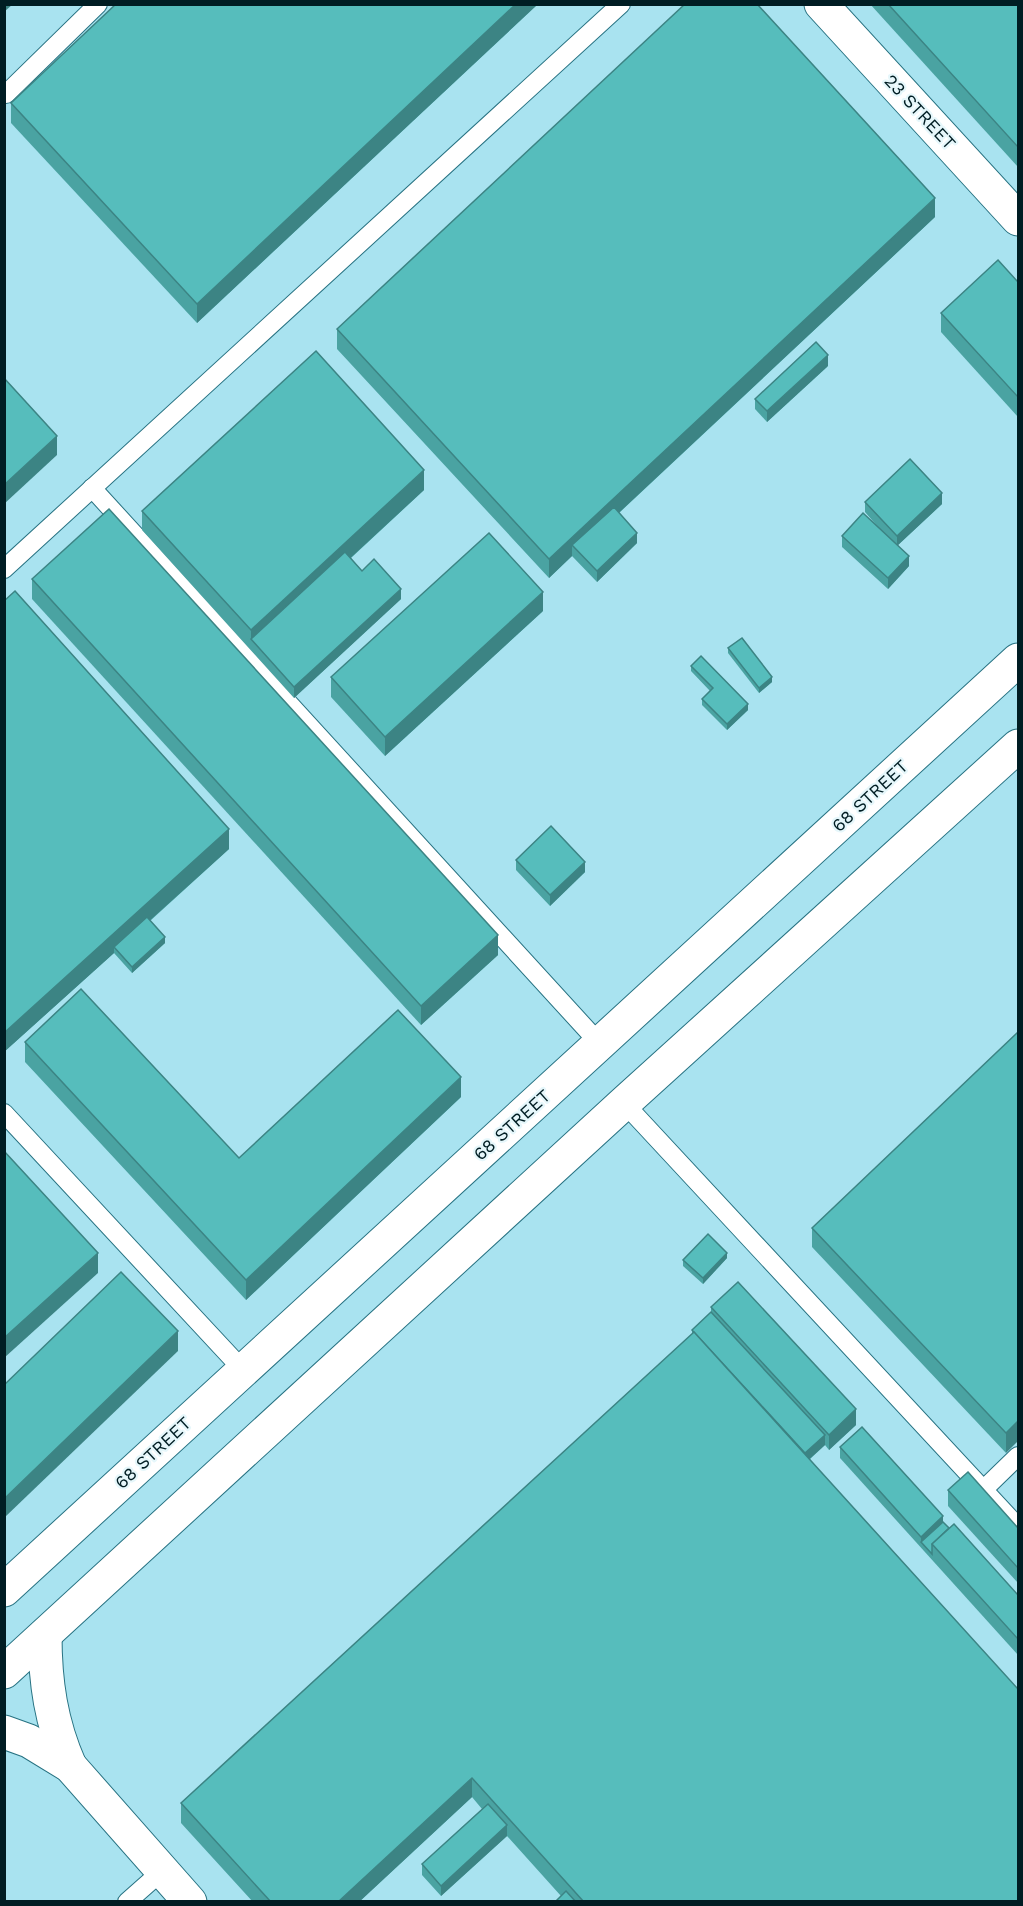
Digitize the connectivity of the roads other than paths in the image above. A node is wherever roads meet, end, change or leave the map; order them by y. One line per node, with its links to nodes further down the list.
1 (98, 4): 4 (lane)
2 (621, 4): 6 (lane)
3 (821, 4): 5 (street, 23 STREET)
4 (6, 94)
5 (1018, 219)
6 (92, 488): 7 (lane); 10 (lane)
7 (4, 569)
8 (1018, 660): 10 (street, 68 STREET)
9 (1018, 746): 11 (street)
10 (600, 1044): 13 (street, 68 STREET)
11 (624, 1103): 15 (lane); 18 (street)
12 (4, 1113): 13 (lane)
13 (243, 1370): 17 (street, 68 STREET)
14 (1018, 1456): 15 (lane)
15 (983, 1490): 16 (lane)
16 (1018, 1527)
17 (4, 1590)
18 (45, 1635): 19 (street); 21 (street)
19 (4, 1672)
20 (4, 1732): 21 (street)
21 (70, 1766): 22 (street)
22 (162, 1871): 23 (lane); 24 (street)
23 (127, 1902)
24 (190, 1902)

